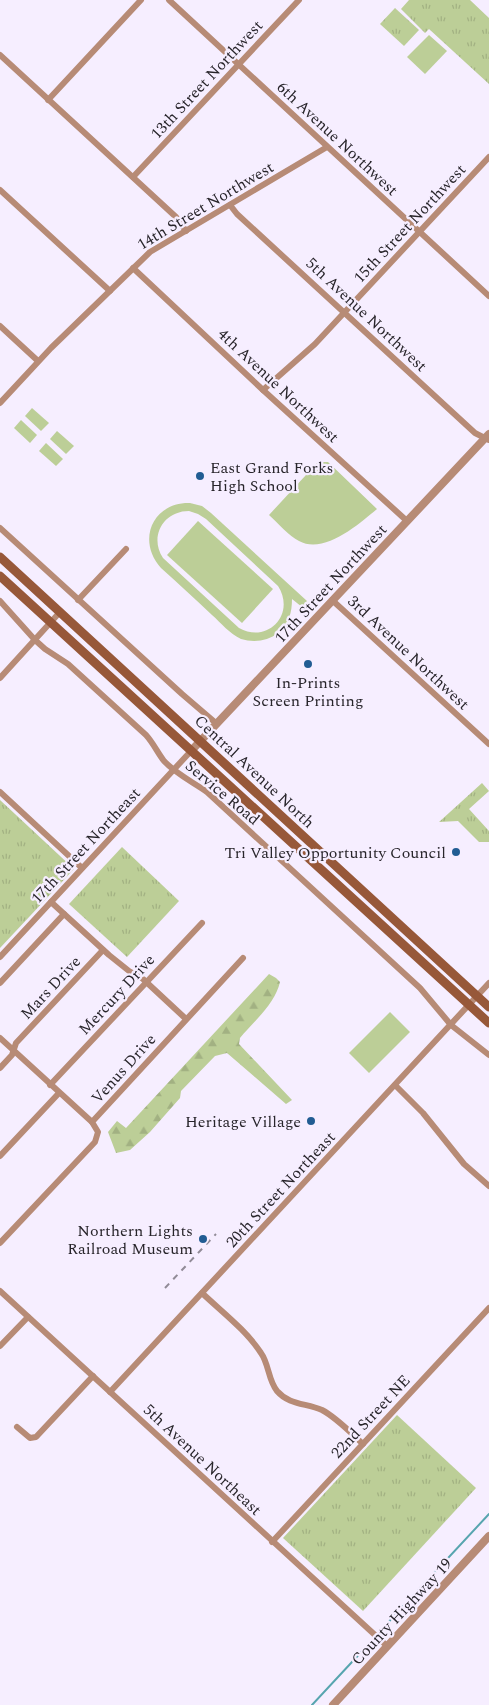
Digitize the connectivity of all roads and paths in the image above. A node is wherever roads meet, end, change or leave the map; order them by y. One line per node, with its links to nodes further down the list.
1 (141, 0): 6 (street)
2 (169, 0): 5 (street, 6th Avenue Northwest)
3 (299, 0): 5 (street, 13th Street Northwest)
4 (0, 55): 6 (street)
5 (239, 64): 7 (street, 6th Avenue Northwest); 9 (street, 13th Street Northwest)
6 (48, 100): 9 (street)
7 (327, 146): 11 (street, 14th Street Northwest); 13 (street, 6th Avenue Northwest)
8 (489, 157): 13 (street, 15th Street Northwest)
9 (133, 177): 12 (street)
10 (0, 190): 15 (street)
11 (230, 205): 12 (street, 14th Street Northwest); 17 (street, 5th Avenue Northwest)
12 (186, 231): 14 (street, 14th Street Northwest)
13 (420, 232): 16 (street, 6th Avenue Northwest); 17 (street, 15th Street Northwest)
14 (133, 268): 15 (street, 14th Street Northwest); 20 (street, 4th Avenue Northwest)
15 (110, 291): 19 (street, 14th Street Northwest)
16 (489, 296)
17 (345, 313): 20 (street, 15th Street Northwest); 22 (street, 5th Avenue Northwest)
18 (0, 326): 19 (street)
19 (38, 361): 21 (street, 14th Street Northwest)
20 (263, 390): 23 (street, 4th Avenue Northwest)
21 (0, 403)
22 (488, 438): 23 (street, 17th Street Northwest)
23 (408, 521): 29 (street, 17th Street Northwest)
24 (0, 528): 28 (street)
25 (126, 549): 28 (street)
26 (0, 557): 31 (main road, Central Avenue North)
27 (0, 576): 32 (main road, Central Avenue North)
28 (78, 600): 35 (street)
29 (332, 600): 35 (street, 17th Street Northwest); 37 (street, 3rd Avenue Northwest)
30 (0, 601): 33 (street, Service Road)
31 (60, 612): 32 (street); 36 (main road, Central Avenue North)
32 (51, 623): 33 (street); 38 (main road, Central Avenue North)
33 (35, 640): 34 (street); 39 (street, Service Road)
34 (0, 678)
35 (217, 724): 36 (street, 17th Street Northwest)
36 (201, 741): 38 (street, 17th Street Northwest); 51 (main road, Central Avenue North)
37 (489, 744)
38 (191, 751): 39 (street, 17th Street Northeast); 52 (main road, Central Avenue North)
39 (174, 769): 41 (street, 17th Street Northeast); 56 (street, Service Road)
40 (0, 792): 41 (street)
41 (82, 868): 42 (street, 17th Street Northeast)
42 (51, 902): 43 (street); 46 (street, 17th Street Northeast)
43 (64, 914): 45 (street); 49 (street)
44 (202, 923): 48 (street, Mercury Drive)
45 (104, 950): 48 (street); 58 (street, Mars Drive)
46 (0, 957)
47 (243, 958): 54 (street, Venus Drive)
48 (146, 982): 54 (street); 61 (street, Mercury Drive)
49 (0, 983)
50 (489, 983): 51 (street, 20th Street Northeast)
51 (477, 995): 52 (street, 20th Street Northeast); 53 (main road, Central Avenue North)
52 (469, 1004): 55 (main road, Central Avenue North); 56 (street, 20th Street Northeast)
53 (489, 1007)
54 (186, 1019): 64 (street, Venus Drive)
55 (489, 1023)
56 (451, 1025): 59 (street, Service Road); 62 (street, 20th Street Northeast)
57 (0, 1038): 58 (street)
58 (13, 1050): 60 (street, Mars Drive); 61 (street)
59 (489, 1055)
60 (0, 1068)
61 (50, 1085): 63 (street)
62 (395, 1085): 66 (street); 68 (street, 20th Street Northeast)
63 (59, 1093): 64 (street); 65 (street)
64 (92, 1122): 67 (street, Venus Drive)
65 (0, 1156)
66 (489, 1186)
67 (0, 1243)
68 (202, 1293): 74 (street, 20th Street Northeast); 76 (street)
69 (2, 1296): 71 (street, 5th Avenue Northeast)
70 (489, 1308): 76 (street, 22nd Street NE)
71 (28, 1316): 72 (street); 73 (street, 5th Avenue Northeast)
72 (0, 1346)
73 (93, 1376): 74 (street, 5th Avenue Northeast); 75 (street)
74 (110, 1392): 78 (street, 5th Avenue Northeast)
75 (17, 1426)
76 (363, 1444): 78 (street, 22nd Street NE)
77 (489, 1536): 79 (street, County Highway 19)
78 (272, 1542): 79 (street, 5th Avenue Northeast)
79 (387, 1646): 80 (street, County Highway 19)
80 (333, 1705)

